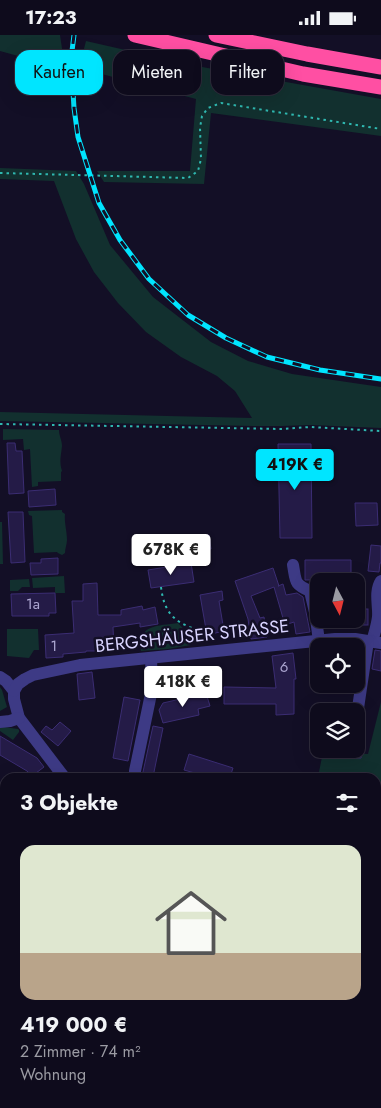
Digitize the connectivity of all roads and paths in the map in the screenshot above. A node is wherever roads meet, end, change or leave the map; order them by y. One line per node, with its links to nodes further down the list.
1 (135, 35): 4 (highway)
2 (216, 35): 3 (highway)
3 (381, 67)
4 (381, 87)
5 (381, 129): 6 (path)
6 (0, 173)
7 (0, 424): 8 (path)
8 (381, 431)
9 (293, 565): 15 (street)
10 (381, 581): 17 (street)
11 (160, 587): 13 (path)
12 (205, 627): 13 (path)
13 (195, 629): 14 (path)
14 (196, 638)
15 (318, 638)
16 (310, 642): 18 (street, BERGSHÄUSER STRASSE)
17 (374, 642): 21 (street)
18 (151, 659): 20 (street, BERGSHÄUSER STRASSE); 25 (street)
19 (0, 677): 20 (street)
20 (14, 691): 22 (street)
21 (359, 703)
22 (19, 718): 23 (street); 24 (street)
23 (0, 722)
24 (61, 773)
25 (135, 773)

